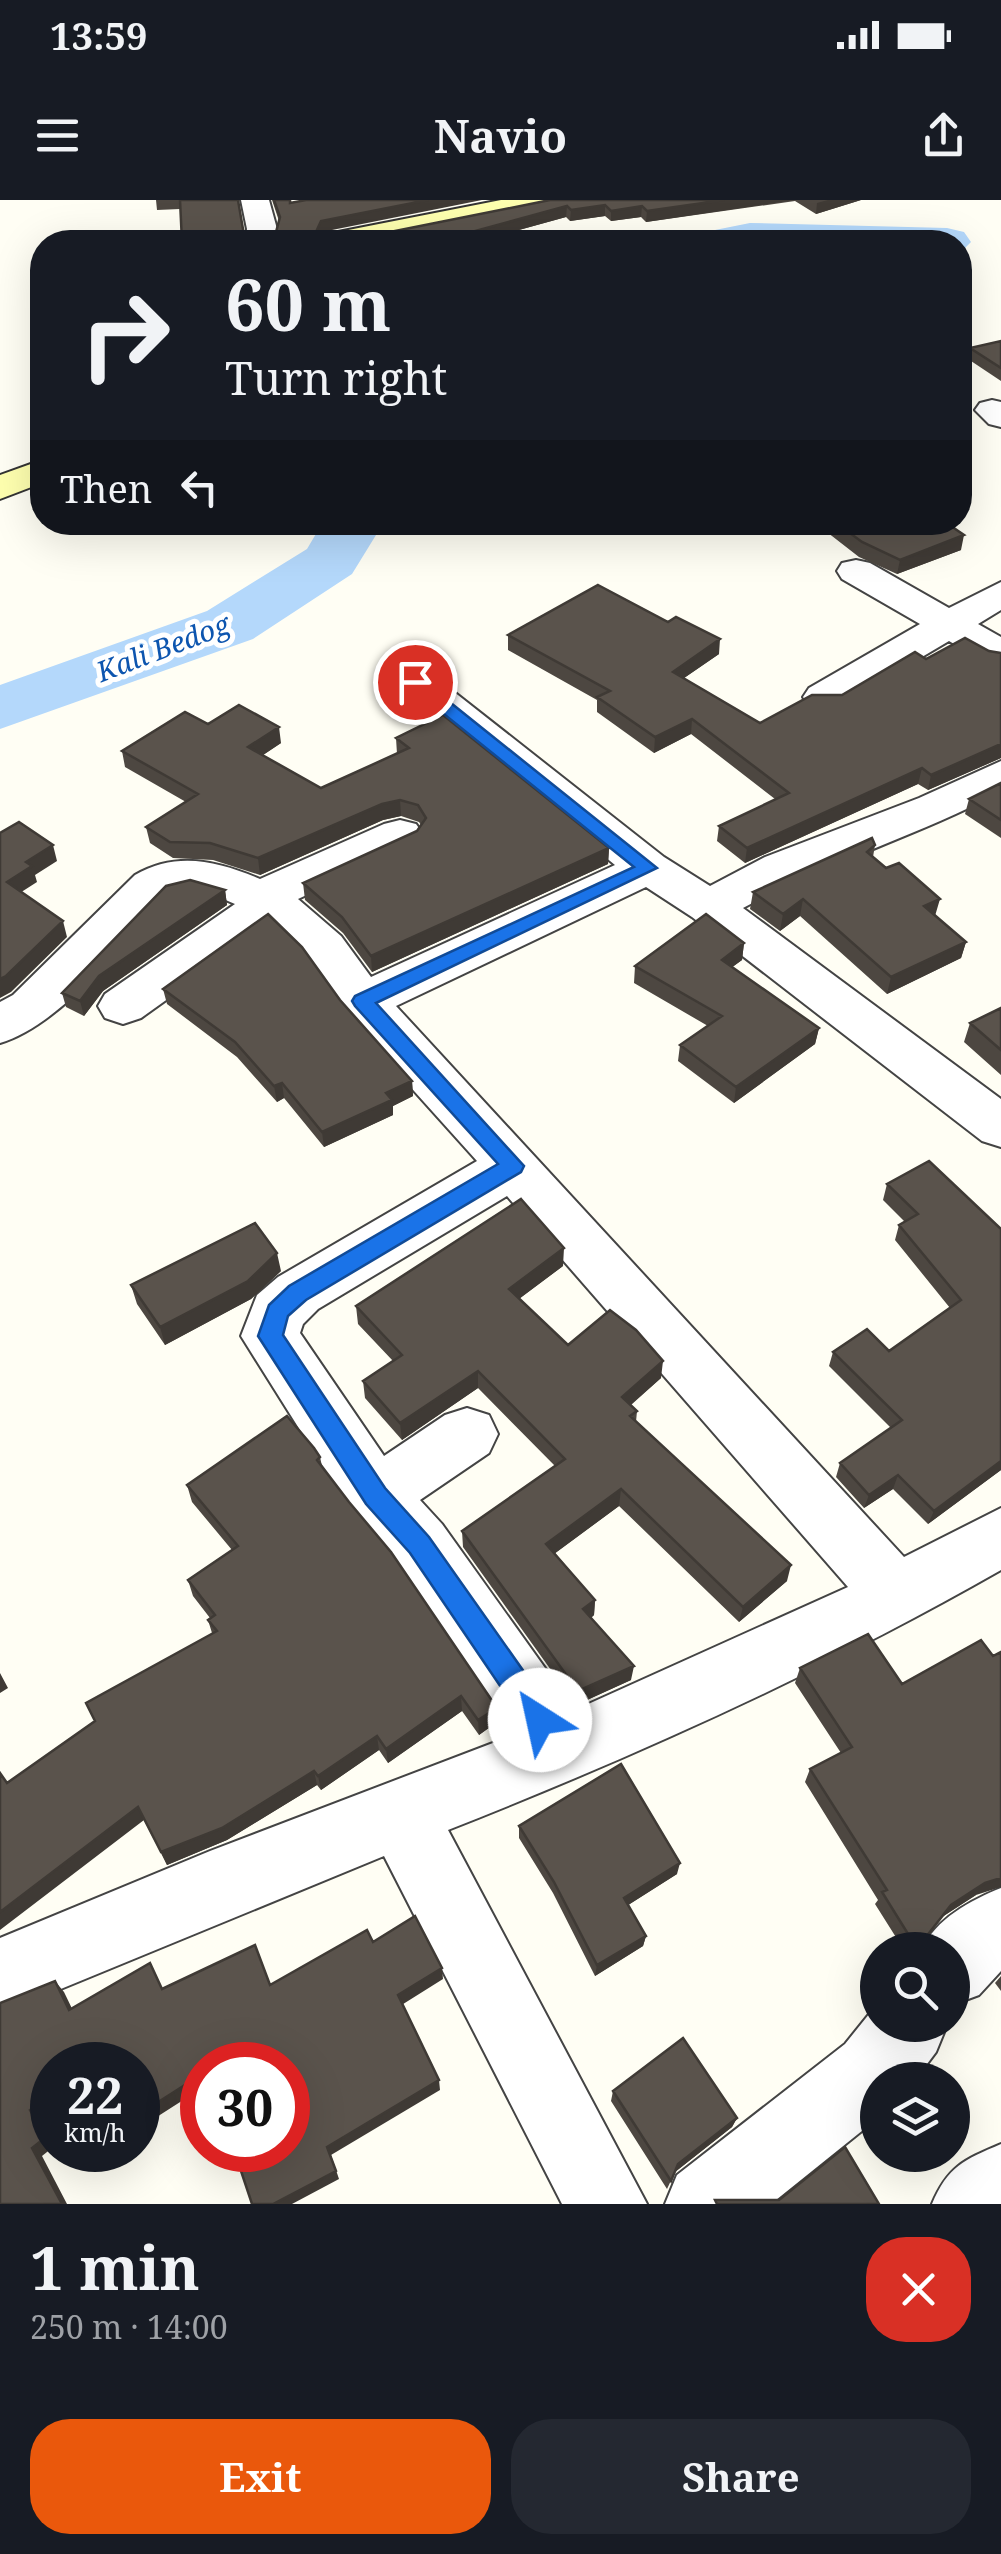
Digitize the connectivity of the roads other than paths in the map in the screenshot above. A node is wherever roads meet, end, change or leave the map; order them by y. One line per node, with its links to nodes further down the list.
1 (255, 200): 3 (street)
2 (544, 200): 4 (main road)
3 (262, 230)
4 (393, 230)
5 (30, 475): 6 (main road)
6 (0, 488)
7 (856, 572): 9 (street)
8 (1001, 594): 9 (street)
9 (946, 624): 10 (street); 12 (street)
10 (1001, 654)
11 (415, 682): 15 (street)
12 (824, 697)
13 (1001, 774): 17 (street)
14 (400, 834): 16 (street)
15 (648, 868): 17 (street); 18 (street)
16 (266, 900): 18 (street); 19 (street); 20 (street)
17 (709, 906): 21 (street)
18 (362, 1001): 22 (street)
19 (123, 1006)
20 (0, 1025)
21 (1001, 1127)
22 (513, 1166): 24 (street); 26 (street)
23 (467, 1434): 24 (street)
24 (376, 1496): 27 (street)
25 (1001, 1537): 26 (street)
26 (896, 1595): 27 (street)
27 (562, 1752): 28 (street)
28 (402, 1816): 31 (street); 34 (street)
29 (1001, 1925): 30 (street)
30 (970, 1948)
31 (0, 1976)
32 (896, 2042): 35 (street)
33 (1001, 2185): 36 (street)
34 (606, 2204)
35 (706, 2204)
36 (973, 2204)

